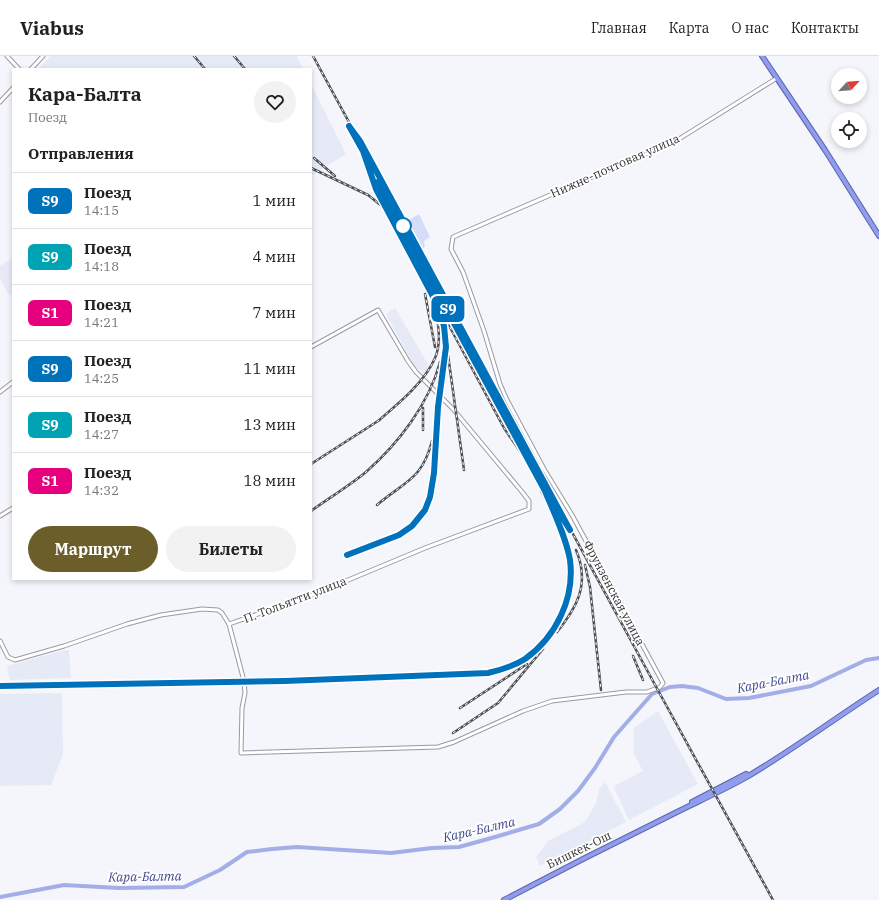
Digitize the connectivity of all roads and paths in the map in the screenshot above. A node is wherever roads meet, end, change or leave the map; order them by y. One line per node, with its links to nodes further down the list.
1 (7, 56): 4 (street)
2 (43, 56): 5 (street)
3 (762, 56): 6 (highway)
4 (18, 68)
5 (32, 68)
6 (775, 79): 9 (highway); 10 (street, Нижне-почтовая улица)
7 (12, 89): 8 (street)
8 (0, 102)
9 (879, 236)
10 (452, 240): 16 (street, Фрунзенская улица)
11 (312, 346): 16 (street, П. Тольятти улица)
12 (12, 383): 13 (street)
13 (0, 392)
14 (12, 509): 15 (street)
15 (0, 516)
16 (229, 624): 17 (street, П. Тольятти улица)
17 (0, 641)
18 (879, 690): 19 (highway, Бишкек-Ош)
19 (504, 900)

